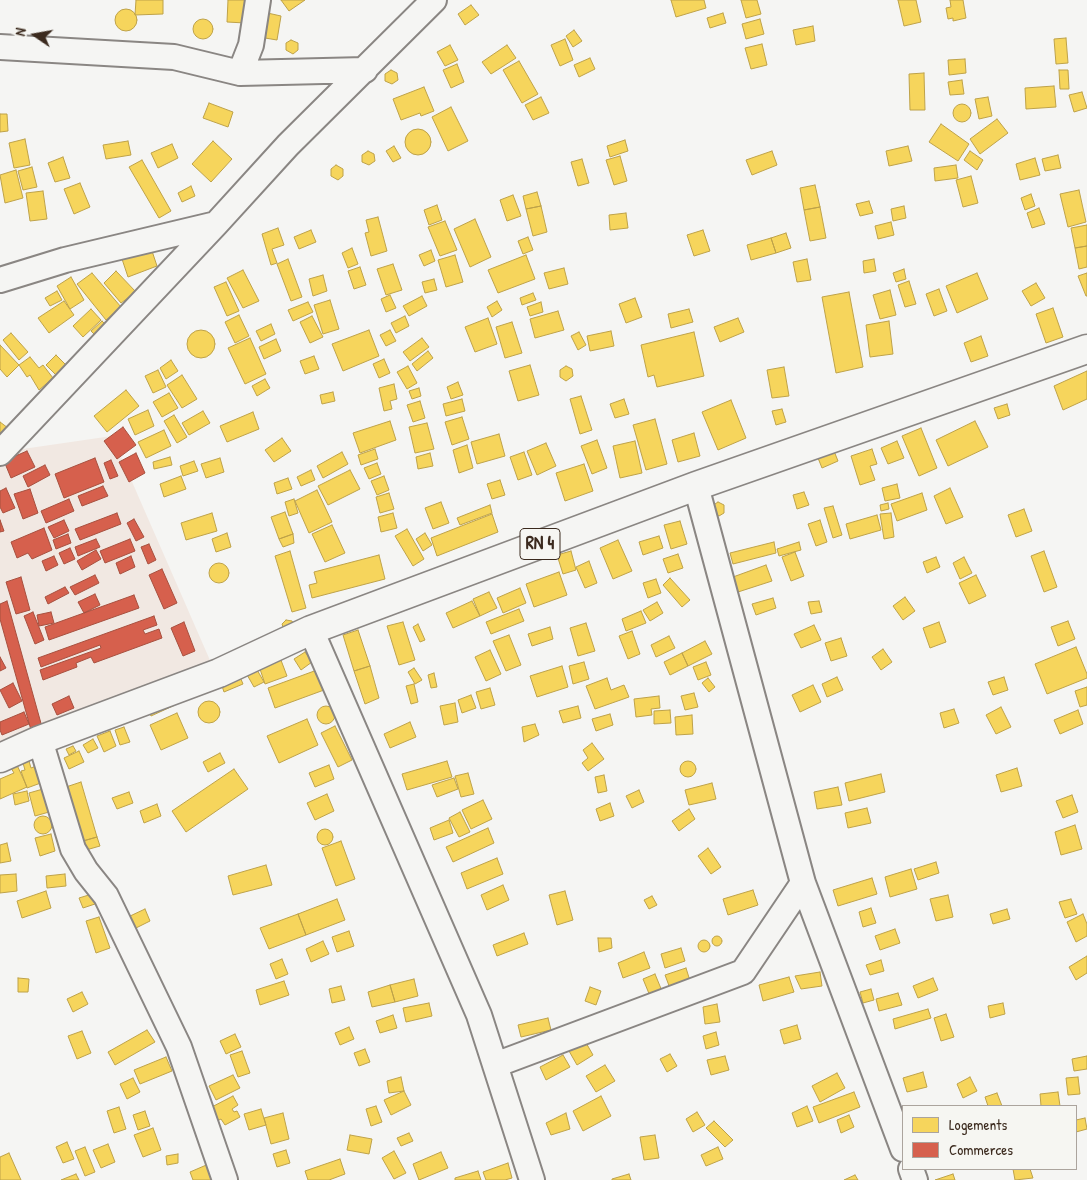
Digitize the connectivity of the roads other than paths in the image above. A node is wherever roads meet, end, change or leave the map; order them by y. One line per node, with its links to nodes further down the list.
1 (258, 0): 5 (street)
2 (434, 0): 4 (street)
3 (0, 47): 5 (street)
4 (364, 70): 5 (street); 6 (street)
5 (240, 73)
6 (216, 224): 7 (street); 9 (street)
7 (0, 280)
8 (1087, 349): 10 (highway, RN 4)
9 (0, 453)
10 (696, 486): 11 (highway, RN 4); 14 (street)
11 (310, 630): 12 (highway, RN 4); 15 (street)
12 (40, 740): 13 (highway, RN 4); 17 (street)
13 (0, 758)
14 (803, 884): 15 (street); 16 (street)
15 (495, 1065): 18 (street)
16 (902, 1146)
17 (225, 1180)
18 (532, 1180)

